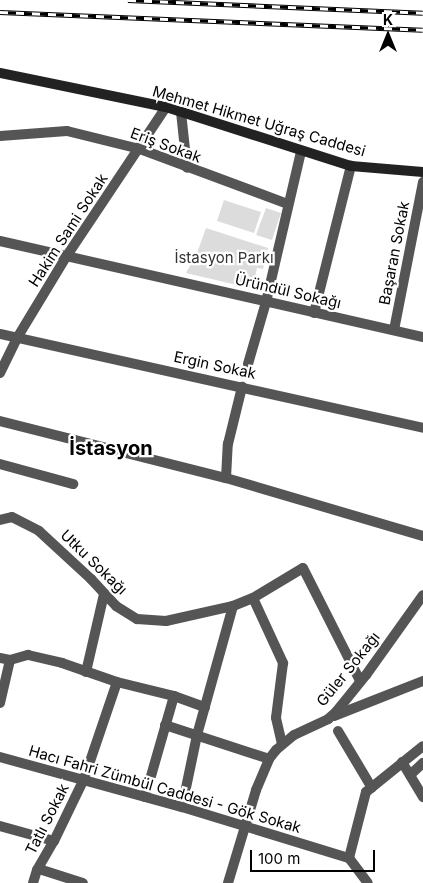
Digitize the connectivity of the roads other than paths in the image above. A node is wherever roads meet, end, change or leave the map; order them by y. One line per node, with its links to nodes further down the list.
1 (0, 73): 2 (main road, Mehmet Hikmet Uğraş Caddesi)
2 (166, 107): 3 (main road, Mehmet Hikmet Uğraş Caddesi); 5 (street, Hakim Sami Sokak)
3 (181, 112): 6 (main road, Mehmet Hikmet Uğraş Caddesi); 8 (street)
4 (0, 136): 5 (street, Eriş Sokak)
5 (140, 149): 8 (street, Eriş Sokak); 13 (street, Hakim Sami Sokak)
6 (301, 151): 7 (main road, Mehmet Hikmet Uğraş Caddesi); 11 (street)
7 (351, 166): 9 (main road, Mehmet Hikmet Uğraş Caddesi); 15 (street)
8 (187, 168): 11 (street, Eriş Sokak)
9 (423, 172)
10 (423, 182): 16 (street, Başaran Sokak)
11 (288, 204): 14 (street)
12 (0, 241): 13 (street, Üründül Sokağı)
13 (66, 257): 14 (street, Üründül Sokağı); 19 (street, Hakim Sami Sokak)
14 (266, 302): 15 (street, Üründül Sokağı); 20 (street)
15 (314, 313): 16 (street, Üründül Sokağı)
16 (394, 330): 18 (street, Üründül Sokağı)
17 (0, 334): 19 (street, Ergin Sokak)
18 (423, 337)
19 (17, 338): 21 (street, Hakim Sami Sokak); 22 (street, Ergin Sokak)
20 (248, 364)
21 (0, 373)
22 (242, 386): 24 (street, Ergin Sokak); 26 (street)
23 (0, 421): 26 (street)
24 (423, 428)
25 (0, 464): 27 (street)
26 (226, 478): 29 (street)
27 (73, 484)
28 (0, 520): 30 (street, Utku Sokağı)
29 (423, 536)
30 (104, 594): 33 (street, Utku Sokağı); 35 (street)
31 (423, 595): 36 (street, Güler Sokağı)
32 (253, 598): 33 (street, Utku Sokağı); 36 (street, Utku Sokağı); 46 (street)
33 (233, 606): 41 (street)
34 (5, 659): 35 (street); 40 (street)
35 (86, 672): 38 (street)
36 (360, 681): 42 (street, Güler Sokağı)
37 (423, 681): 42 (street)
38 (117, 682): 39 (street); 53 (street, Tatlı Sokak)
39 (174, 696): 41 (street); 43 (street)
40 (0, 703)
41 (205, 707): 45 (street)
42 (328, 719): 46 (street, Güler Sokağı)
43 (165, 725): 45 (street); 55 (street)
44 (338, 731): 54 (street)
45 (197, 735): 49 (street); 57 (street)
46 (282, 743): 49 (street, Güler Sokağı)
47 (423, 746): 50 (street)
48 (0, 757): 53 (street, Hacı Fahri Zümbül Caddesi - Gök Sokak)
49 (269, 759): 59 (street, Güler Sokağı)
50 (402, 762): 52 (street); 54 (street)
51 (423, 763): 52 (street)
52 (410, 775): 56 (street)
53 (84, 780): 55 (street, Hacı Fahri Zümbül Caddesi - Gök Sokak); 60 (street, Tatlı Sokak)
54 (372, 788): 61 (street)
55 (145, 797): 57 (street, Hacı Fahri Zümbül Caddesi - Gök Sokak)
56 (423, 798)
57 (182, 806): 59 (street, Hacı Fahri Zümbül Caddesi - Gök Sokak)
58 (0, 826): 60 (street)
59 (245, 826): 61 (street, Hacı Fahri Zümbül Caddesi - Gök Sokak); 65 (street)
60 (54, 841): 62 (street, Tatlı Sokak)
61 (349, 858): 66 (street)
62 (39, 869): 63 (street, Tatlı Sokak); 64 (street)
63 (33, 883)
64 (83, 883)
65 (228, 883)
66 (368, 883)

